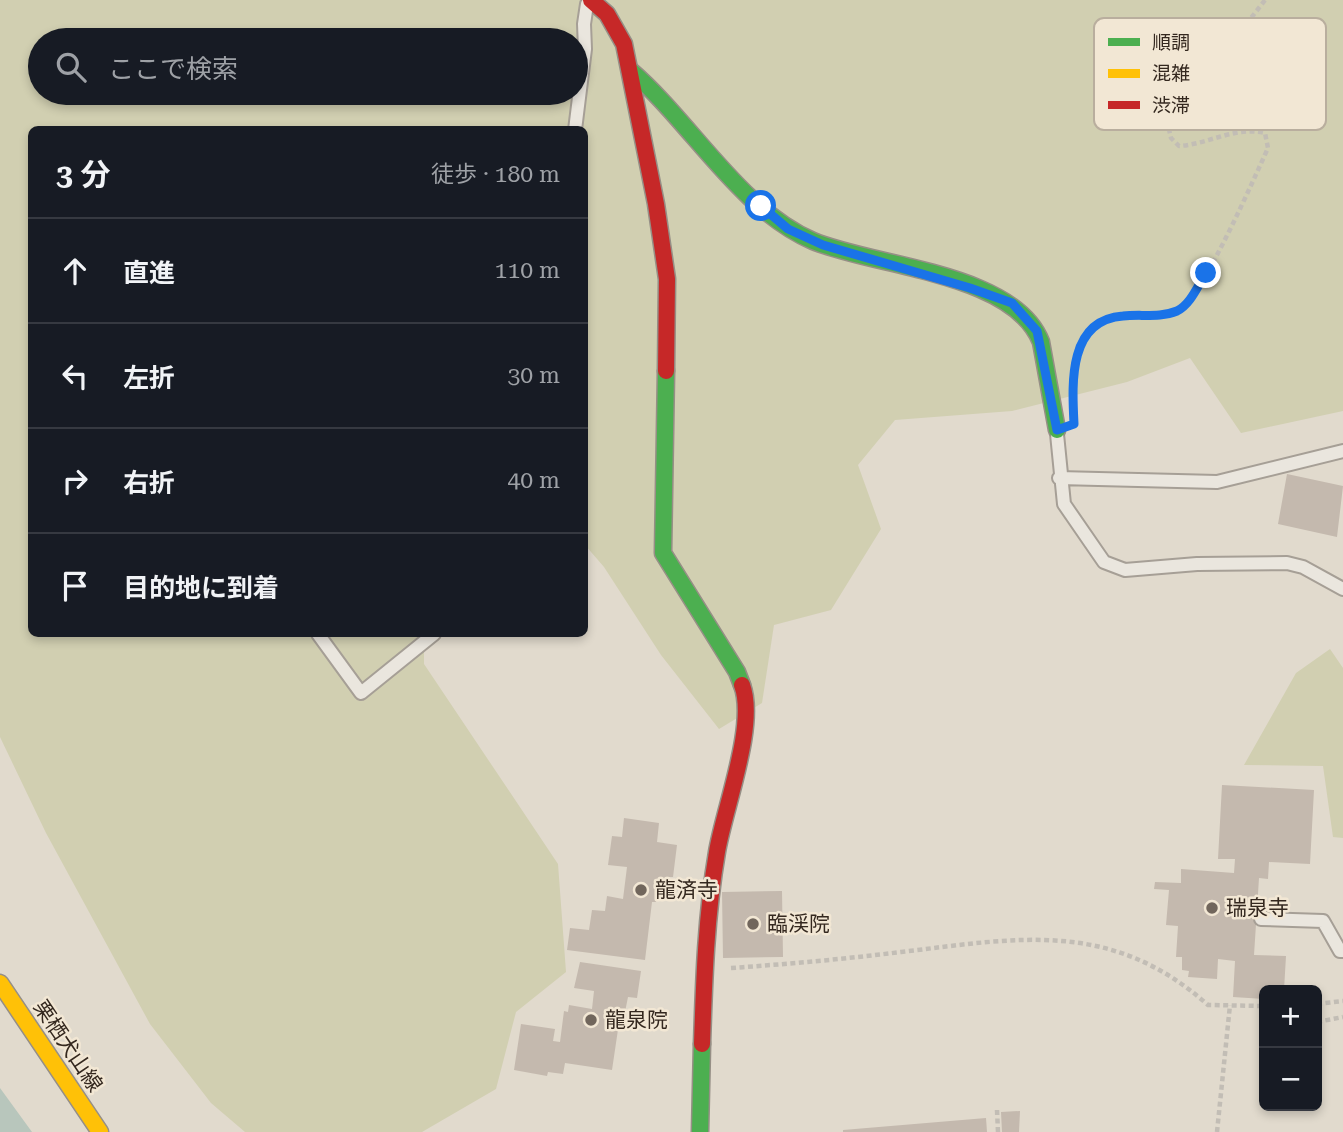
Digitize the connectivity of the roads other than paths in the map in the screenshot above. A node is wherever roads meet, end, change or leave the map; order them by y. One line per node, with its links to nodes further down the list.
1 (589, 0): 2 (lane); 3 (street)
2 (586, 28)
3 (630, 70): 6 (street); 17 (street)
4 (578, 105): 5 (lane)
5 (575, 126)
6 (1057, 430): 8 (lane)
7 (1343, 451): 8 (lane)
8 (1059, 478): 9 (lane)
9 (1343, 589)
10 (320, 637): 11 (lane)
11 (430, 637)
12 (1261, 919): 13 (lane)
13 (1337, 934): 14 (lane)
14 (1343, 951)
15 (0, 983): 16 (street, 栗栖犬山線)
16 (100, 1132)
17 (700, 1132)

